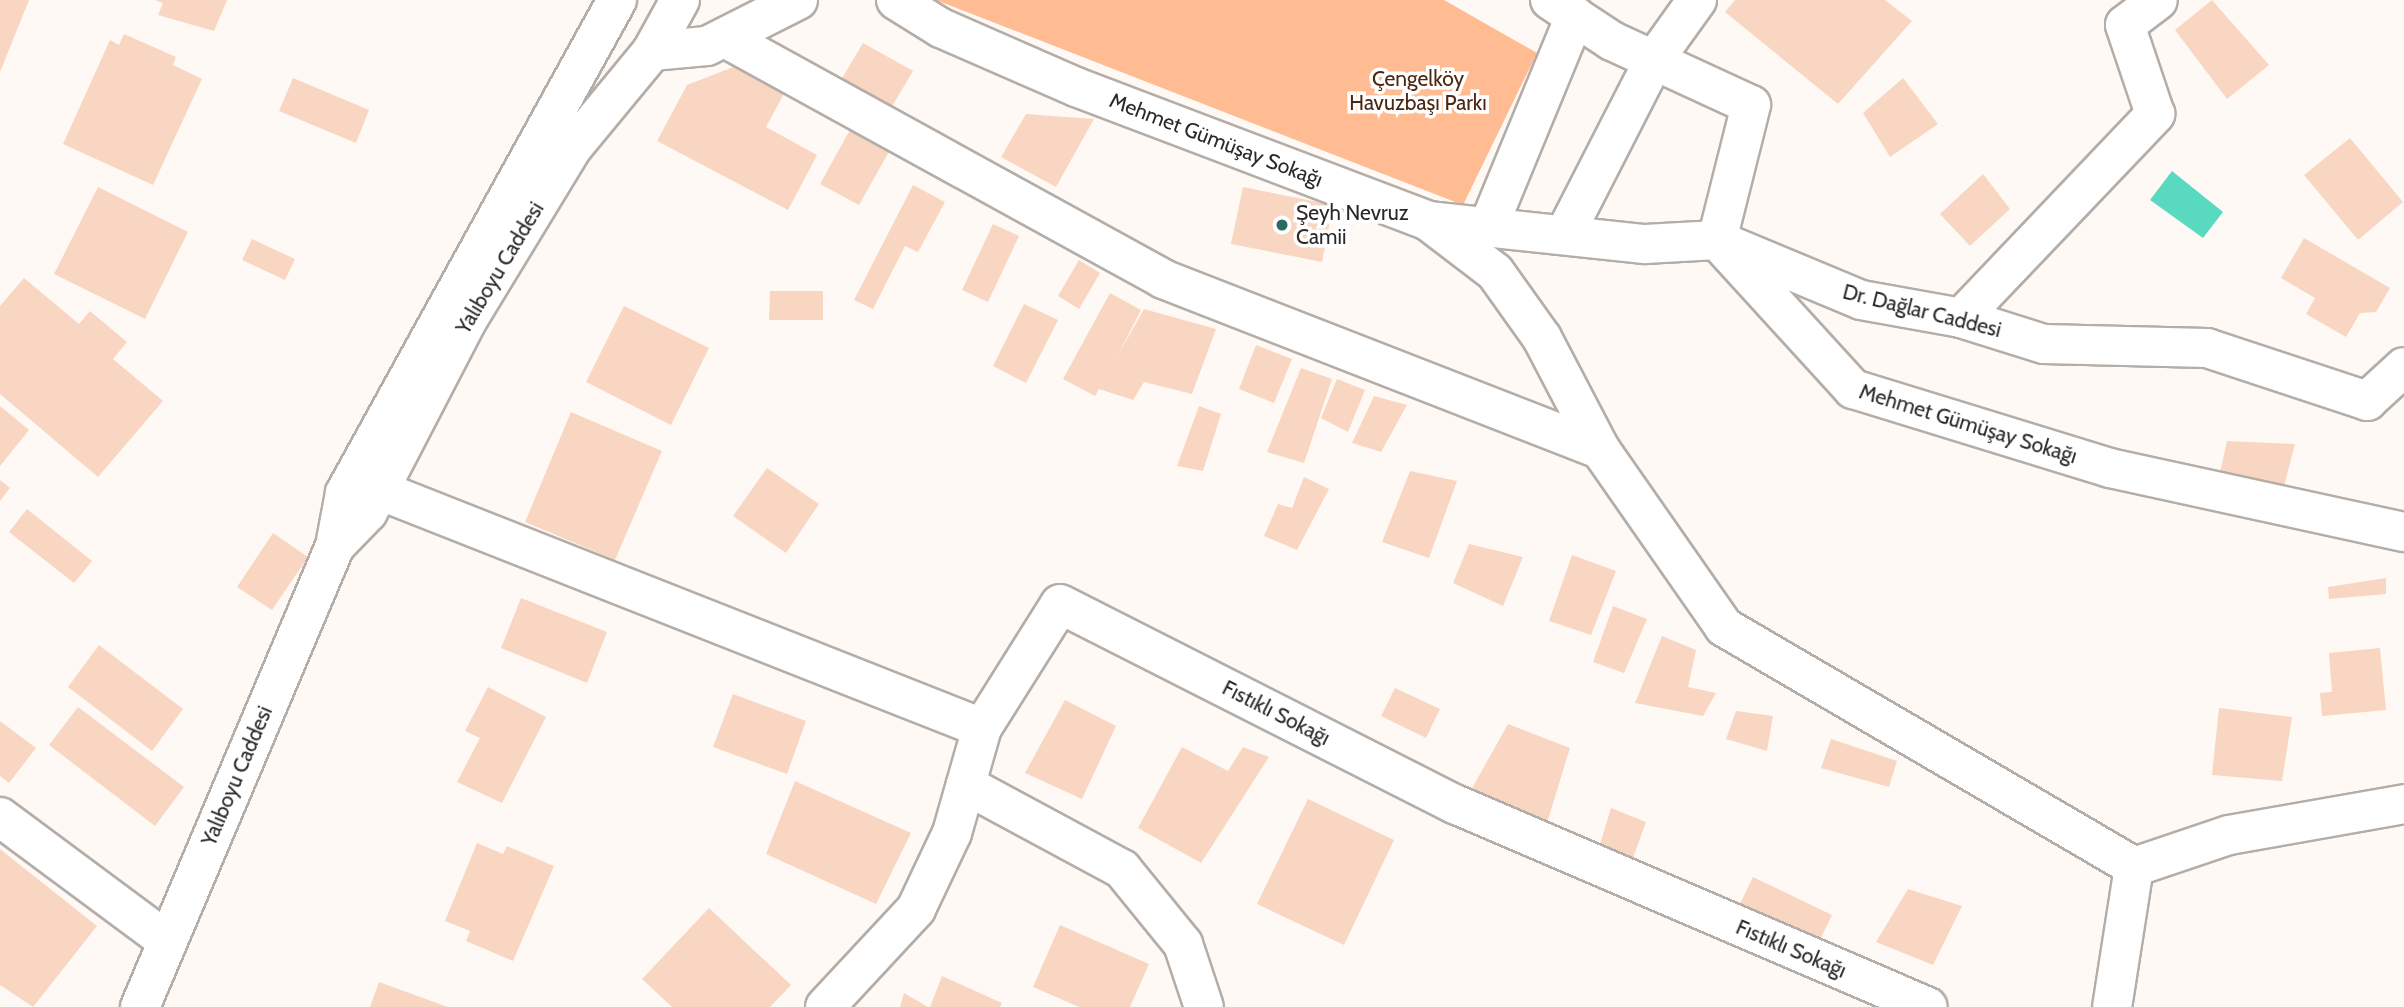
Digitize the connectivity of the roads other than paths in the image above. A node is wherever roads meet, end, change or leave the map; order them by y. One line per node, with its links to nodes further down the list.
1 (617, 0): 20 (street, Yalıboyu Caddesi)
2 (680, 0): 9 (street, Yalıboyu Caddesi)
3 (798, 0): 8 (street)
4 (896, 0): 11 (street, Mehmet Gümüşay Sokağı)
5 (1697, 0): 10 (street)
6 (2158, 0): 15 (street)
7 (1562, 8): 10 (street); 12 (street)
8 (727, 39): 9 (street); 17 (street)
9 (652, 51): 18 (street, Yalıboyu Caddesi)
10 (1654, 60): 13 (street); 14 (street)
11 (1428, 221): 12 (street, Dr. Dağlar Caddesi); 17 (street, Mehmet Gümüşay Sokağı)
12 (1489, 225): 13 (street, Dr. Dağlar Caddesi)
13 (1565, 234): 14 (street, Dr. Dağlar Caddesi)
14 (1717, 240): 15 (street, Dr. Dağlar Caddesi); 19 (street, Mehmet Gümüşay Sokağı)
15 (1961, 318): 16 (street, Dr. Dağlar Caddesi)
16 (2404, 367)
17 (1600, 449): 25 (street, Mehmet Gümüşay Sokağı)
18 (379, 490): 20 (street, Yalıboyu Caddesi); 21 (street)
19 (2404, 532)
20 (335, 546): 26 (street, Yalıboyu Caddesi)
21 (982, 728): 22 (street, Fıstıklı Sokağı); 30 (street, Fıstıklı Sokağı)
22 (966, 785): 28 (street, Fıstıklı Sokağı); 29 (street)
23 (2404, 804): 25 (street)
24 (0, 817): 26 (street)
25 (2134, 867): 31 (street)
26 (167, 941): 27 (street, Yalıboyu Caddesi)
27 (140, 1007)
28 (825, 1007)
29 (1204, 1007)
30 (1927, 1007)
31 (2112, 1007)

